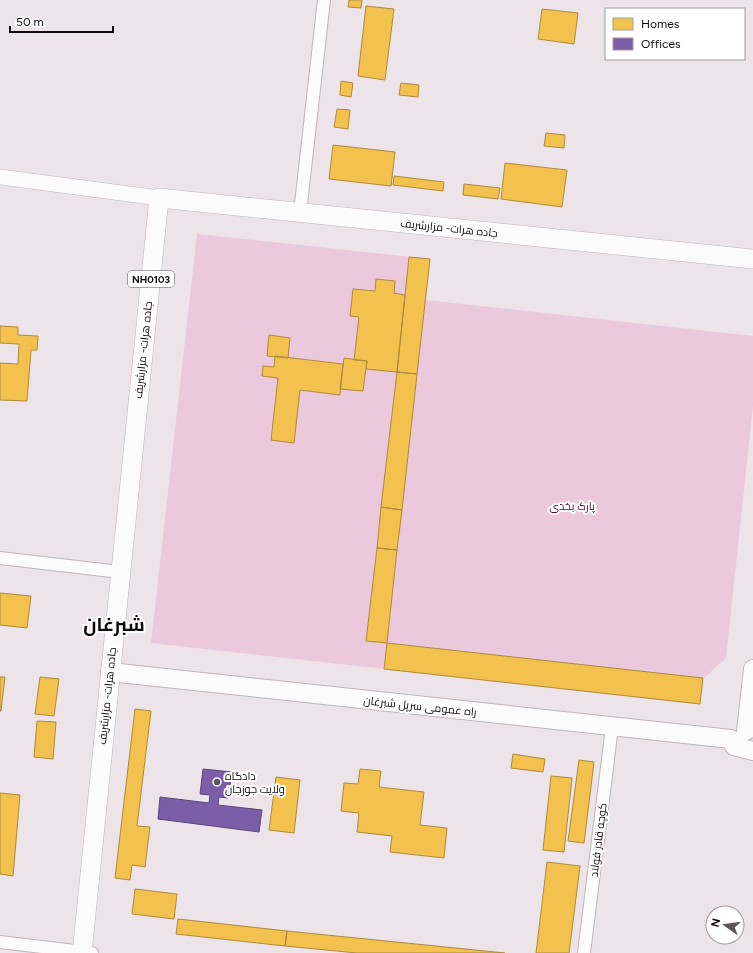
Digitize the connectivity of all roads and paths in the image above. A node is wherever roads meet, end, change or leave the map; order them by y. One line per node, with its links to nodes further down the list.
1 (324, 0): 4 (street)
2 (0, 177): 3 (street)
3 (159, 198): 4 (highway, جاده هرات- مزارشریف); 7 (highway, جاده هرات- مزارشریف / NH0103)
4 (300, 212): 5 (highway, جاده هرات- مزارشریف)
5 (753, 259)
6 (0, 558): 7 (street)
7 (120, 572): 9 (highway, جاده هرات- مزارشریف / NH0103)
8 (753, 669): 11 (main road)
9 (110, 672): 10 (main road, راه عمومی سرپل شبرغان); 14 (highway, جاده هرات- مزارشریف / NH0103)
10 (612, 727): 11 (main road, راه عمومی سرپل شبرغان); 15 (street, کوچه قادر فولاد)
11 (743, 734): 12 (main road, راه عمومی سرپل شبرغان)
12 (753, 751)
13 (0, 942): 14 (street)
14 (85, 953)
15 (584, 953)

